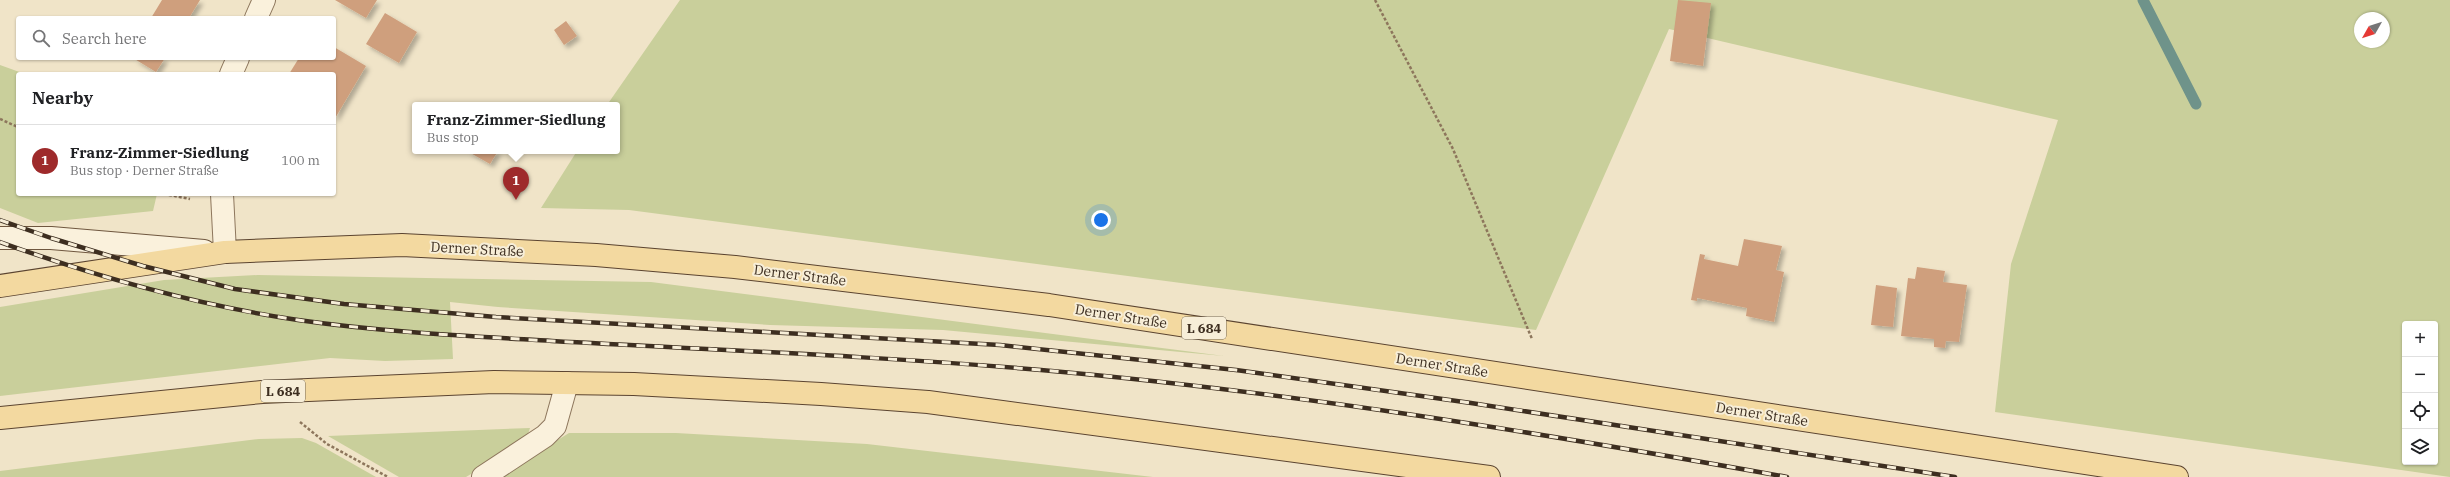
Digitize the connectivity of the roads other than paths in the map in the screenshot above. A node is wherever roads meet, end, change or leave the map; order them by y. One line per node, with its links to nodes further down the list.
1 (264, 0): 2 (main road)
2 (257, 16)
3 (237, 60): 4 (main road)
4 (232, 72)
5 (222, 196): 7 (main road)
6 (0, 238): 7 (main road)
7 (225, 252): 8 (main road, L 684); 13 (main road, Derner Straße / L 684)
8 (0, 286)
9 (567, 383): 10 (main road, L 684); 11 (main road); 12 (main road, L 684)
10 (0, 418)
11 (483, 477)
12 (1489, 477)
13 (2177, 477)

